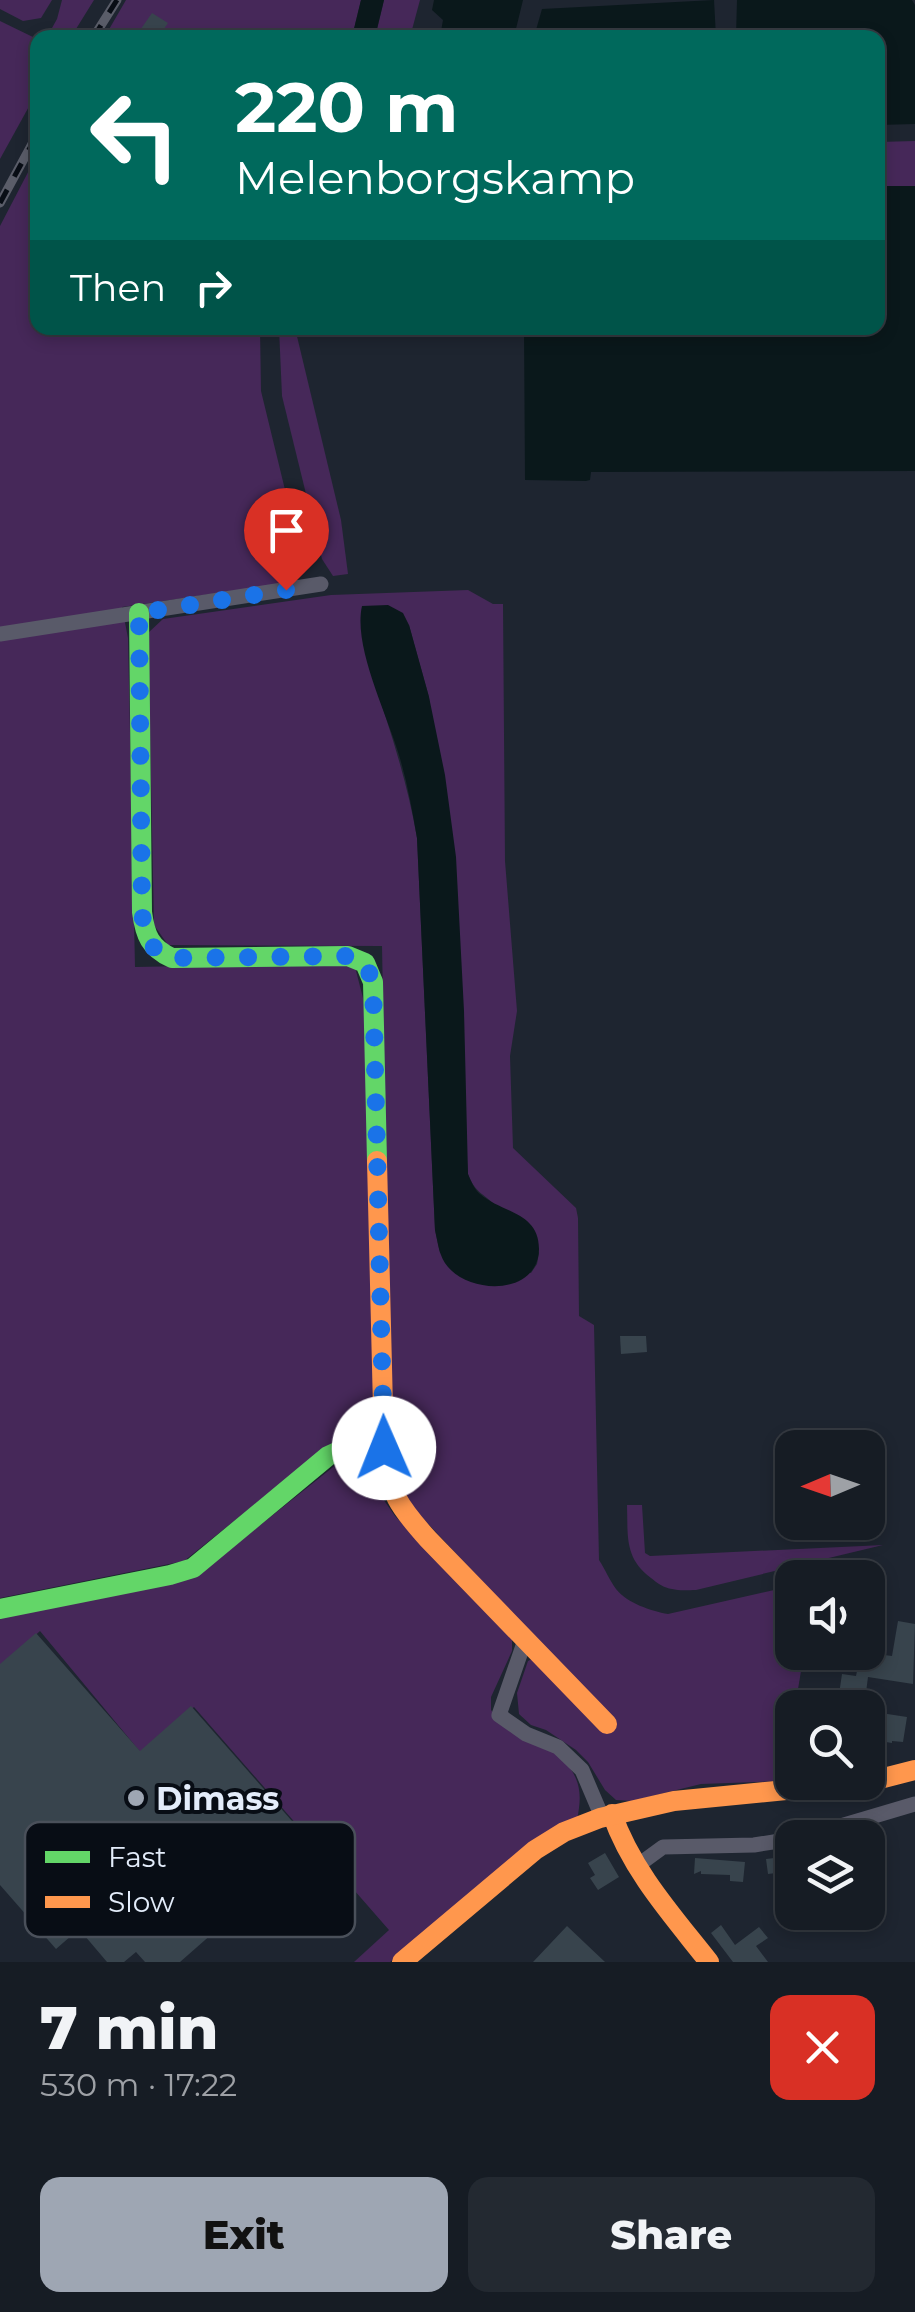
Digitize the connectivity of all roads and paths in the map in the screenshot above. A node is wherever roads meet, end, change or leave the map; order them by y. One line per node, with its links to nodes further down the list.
1 (321, 584): 2 (street)
2 (139, 613): 3 (street); 4 (street)
3 (0, 634)
4 (384, 1448): 5 (street); 6 (street)
5 (0, 1609)
6 (525, 1640): 7 (street); 12 (street)
7 (608, 1724)
8 (915, 1770): 9 (street)
9 (885, 1778)
10 (775, 1791): 12 (street)
11 (915, 1804): 13 (street)
12 (607, 1815): 15 (street); 16 (street)
13 (861, 1820)
14 (775, 1842): 15 (street)
15 (637, 1866): 17 (street)
16 (402, 1962)
17 (709, 1962)

